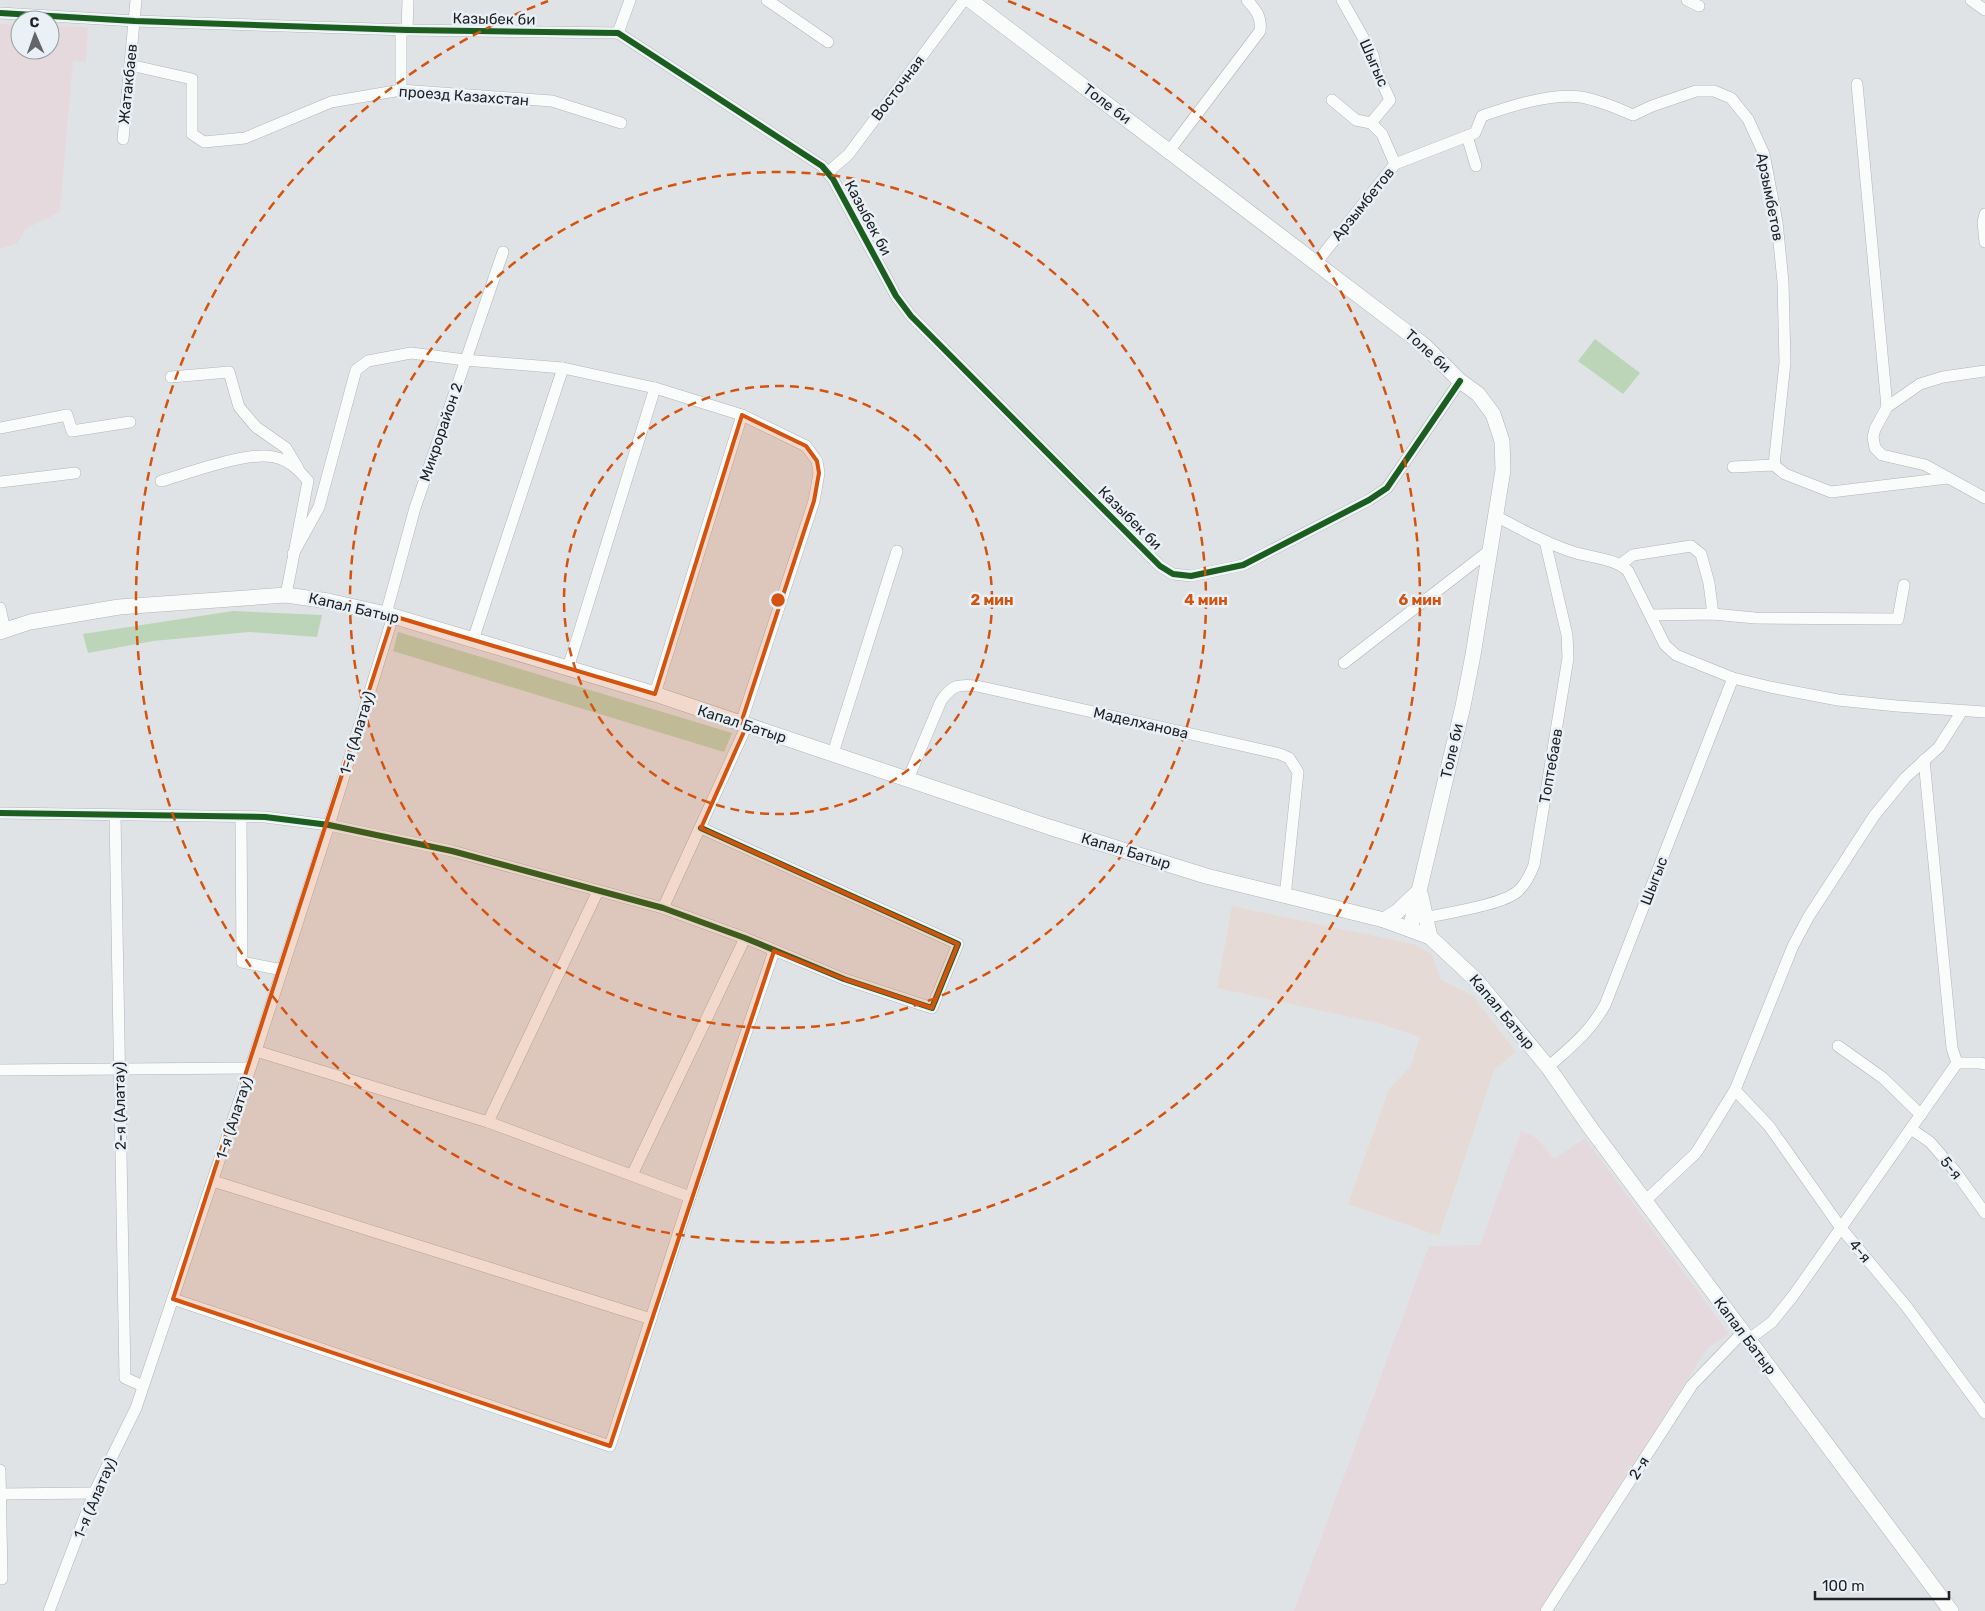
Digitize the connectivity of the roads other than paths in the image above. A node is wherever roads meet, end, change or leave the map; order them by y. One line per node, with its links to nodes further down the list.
1 (136, 0): 14 (street, Жатакбаев)
2 (408, 0): 15 (street)
3 (630, 0): 16 (street)
4 (767, 0): 17 (street)
5 (964, 0): 29 (street, Восточная)
6 (970, 0): 26 (main road, Толе би)
7 (1247, 0): 26 (street)
8 (1342, 0): 22 (street, Шыгыс)
9 (1687, 0): 11 (street)
10 (1970, 0): 12 (street)
11 (1699, 6)
12 (1985, 10)
13 (0, 13): 14 (street, Казыбек би)
14 (135, 20): 15 (street, Казыбек би); 18 (street, Жатакбаев)
15 (404, 30): 16 (street, Казыбек би); 20 (street)
16 (618, 33): 29 (street, Казыбек би)
17 (828, 42)
18 (130, 65): 20 (street, проезд Казахстан); 25 (street, Жатакбаев)
19 (1858, 84): 40 (street)
20 (401, 90): 23 (street, проезд Казахстан)
21 (1332, 100): 22 (street)
22 (1371, 122): 27 (street)
23 (621, 124)
24 (1467, 136): 27 (street, Арзымбетов); 28 (street); 44 (street, Арзымбетов)
25 (123, 139)
26 (1169, 151): 33 (main road, Толе би)
27 (1395, 164): 33 (street, Арзымбетов)
28 (1476, 166)
29 (828, 172): 38 (street, Казыбек би)
30 (1985, 214): 31 (street)
31 (1985, 242)
32 (503, 252): 34 (street, Микрорайон 2)
33 (1316, 262): 38 (main road, Толе би)
34 (465, 360): 35 (street); 56 (street); 62 (street, Микрорайон 2)
35 (563, 368): 39 (street); 65 (street)
36 (1985, 371): 40 (street)
37 (171, 377): 46 (street)
38 (1460, 381): 52 (main road, Толе би)
39 (655, 388): 41 (street); 67 (street)
40 (1887, 407): 48 (street)
41 (742, 415): 69 (street); 72 (street)
42 (130, 422): 43 (street)
43 (0, 428)
44 (1774, 465): 45 (street); 48 (street)
45 (1733, 467)
46 (298, 468): 49 (street); 56 (street)
47 (75, 473): 50 (street)
48 (1948, 478): 51 (street)
49 (161, 481)
50 (0, 482)
51 (1985, 498)
52 (1496, 516): 53 (street); 54 (main road, Толе би)
53 (1545, 541): 57 (street); 85 (street, Топтебаев)
54 (1490, 550): 66 (street); 81 (main road, Толе би)
55 (897, 551): 73 (street)
56 (294, 554): 59 (street)
57 (1620, 564): 61 (street); 63 (street)
58 (1904, 585): 61 (street)
59 (286, 595): 62 (main road, Капал Батыр); 64 (main road, Капал Батыр)
60 (0, 608): 64 (street)
61 (1713, 614): 63 (street)
62 (390, 615): 65 (main road, Капал Батыр); 79 (street, 1-я (Алатау))
63 (1650, 615): 68 (street)
64 (3, 631)
65 (473, 640): 67 (main road, Капал Батыр)
66 (1344, 662)
67 (568, 668): 69 (main road, Капал Батыр)
68 (1733, 678): 70 (street); 96 (street, Шыгыс)
69 (654, 694): 72 (main road, Капал Батыр)
70 (1962, 711): 71 (street); 74 (street)
71 (1985, 712)
72 (744, 724): 73 (main road, Капал Батыр); 80 (street)
73 (833, 753): 75 (main road, Капал Батыр)
74 (1924, 760): 94 (street); 100 (street)
75 (908, 779): 83 (main road, Капал Батыр); 83 (street, Маделханова)
76 (0, 813): 77 (street)
77 (115, 815): 78 (street); 98 (street, 2-я (Алатау))
78 (241, 817): 79 (street); 91 (street)
79 (329, 825): 82 (street); 91 (street, 1-я (Алатау))
80 (701, 828): 84 (street); 90 (street)
81 (1420, 890): 85 (main road); 86 (main road); 87 (main road, Толе би)
82 (598, 891): 84 (street); 102 (street)
83 (1285, 897): 86 (main road, Капал Батыр)
84 (663, 908): 89 (street)
85 (1425, 918): 88 (main road)
86 (1384, 920): 87 (main road, Капал Батыр)
87 (1410, 929): 88 (main road, Капал Батыр)
88 (1430, 937): 96 (main road, Капал Батыр)
89 (745, 938): 90 (street); 104 (street)
90 (774, 950): 106 (street)
91 (282, 970): 93 (street, 1-я (Алатау))
92 (1838, 1046): 101 (street)
93 (256, 1051): 97 (street, 1-я (Алатау)); 102 (street)
94 (1957, 1063): 95 (street); 101 (street, 2-я)
95 (1985, 1064)
96 (1548, 1067): 107 (main road, Капал Батыр)
97 (250, 1068): 98 (street); 105 (street, 1-я (Алатау))
98 (120, 1069): 99 (street); 113 (street, 2-я (Алатау))
99 (0, 1070)
100 (1735, 1090): 107 (street); 109 (street, 4-я)
101 (1920, 1115): 103 (street, 2-я)
102 (488, 1122): 104 (street)
103 (1911, 1129): 108 (street, 5-я); 109 (street, 2-я)
104 (632, 1175): 106 (street)
105 (213, 1181): 110 (street, 1-я (Алатау)); 111 (street)
106 (690, 1197): 111 (street)
107 (1645, 1202): 112 (main road, Капал Батыр)
108 (1985, 1213)
109 (1841, 1228): 112 (street, 2-я); 114 (street, 4-я)
110 (173, 1299): 111 (street); 113 (street, 1-я (Алатау))
111 (651, 1319)
112 (1745, 1336): 120 (street, 2-я); 121 (main road, Капал Батыр)
113 (143, 1386): 116 (street, 1-я (Алатау))
114 (1985, 1413)
115 (0, 1470): 117 (street)
116 (94, 1493): 117 (street); 119 (street, 1-я (Алатау))
117 (0, 1494): 118 (street)
118 (2, 1579)
119 (49, 1611)
120 (1546, 1611)
121 (1952, 1611)

